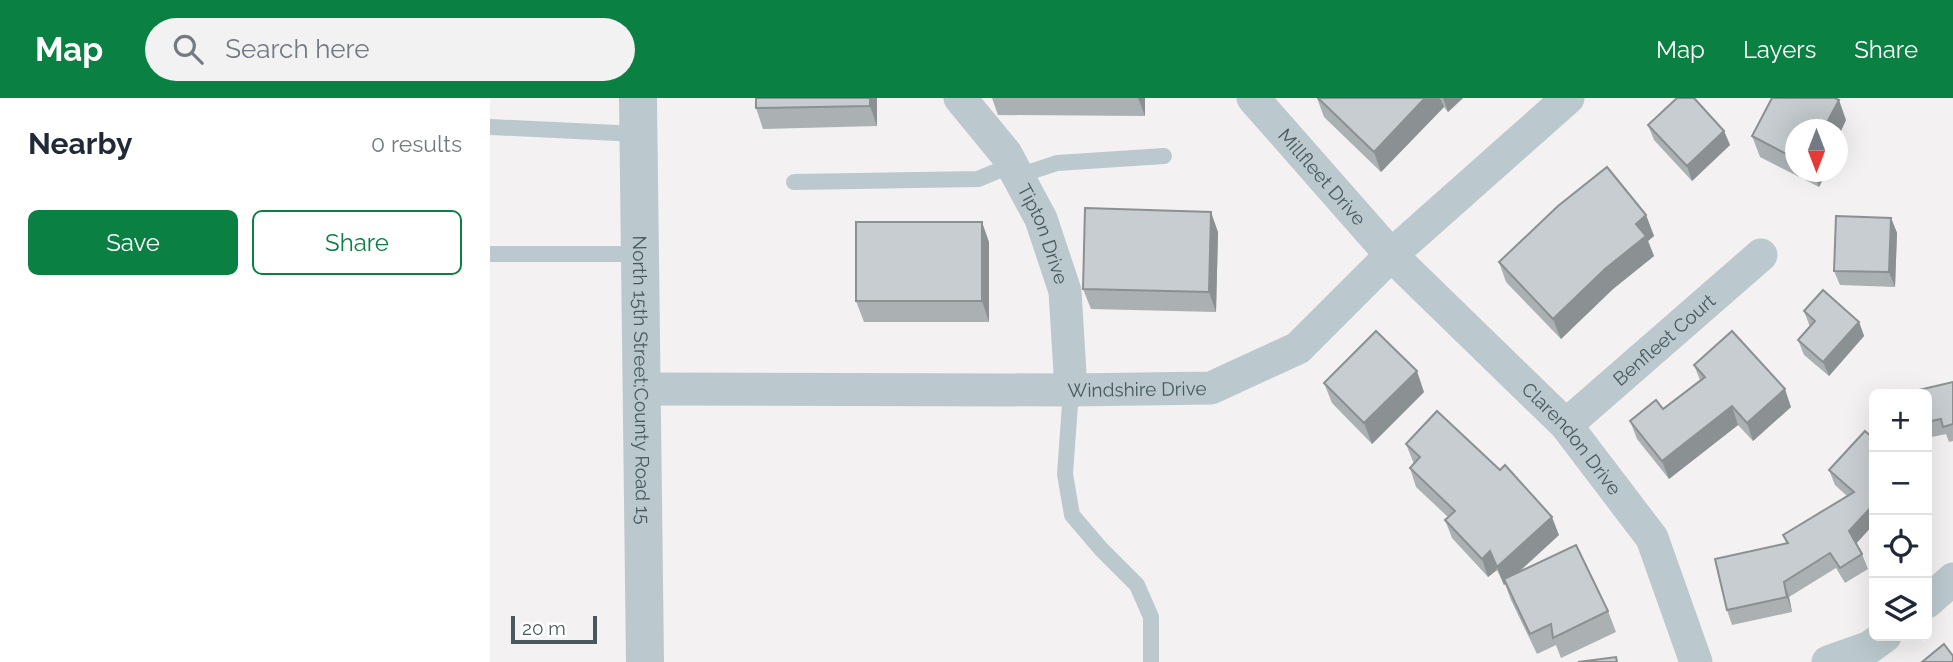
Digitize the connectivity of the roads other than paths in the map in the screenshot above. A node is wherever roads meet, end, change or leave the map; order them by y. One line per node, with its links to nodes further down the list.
1 (960, 98): 7 (street, Tipton Drive)
2 (1253, 98): 11 (street, Millfleet Drive)
3 (1568, 98): 11 (street, Windshire Drive)
4 (638, 116): 5 (lane); 10 (street, North 15th Street;County Road 15)
5 (490, 127)
6 (1164, 156): 7 (lane)
7 (1015, 171): 8 (lane); 14 (street, Tipton Drive)
8 (793, 182)
9 (490, 254): 10 (lane)
10 (639, 254): 13 (street, North 15th Street;County Road 15)
11 (1391, 254): 14 (street, Windshire Drive); 15 (street, Clarendon Drive)
12 (1761, 254): 15 (street, Benfleet Court)
13 (640, 389): 14 (street, Windshire Drive); 19 (street, North 15th Street;County Road 15)
14 (1070, 390): 20 (lane)
15 (1566, 425): 21 (street, Clarendon Drive)
16 (1953, 579): 17 (street)
17 (1932, 598)
18 (1878, 641): 22 (street)
19 (645, 662)
20 (1151, 662)
21 (1696, 662)
22 (1828, 662)

